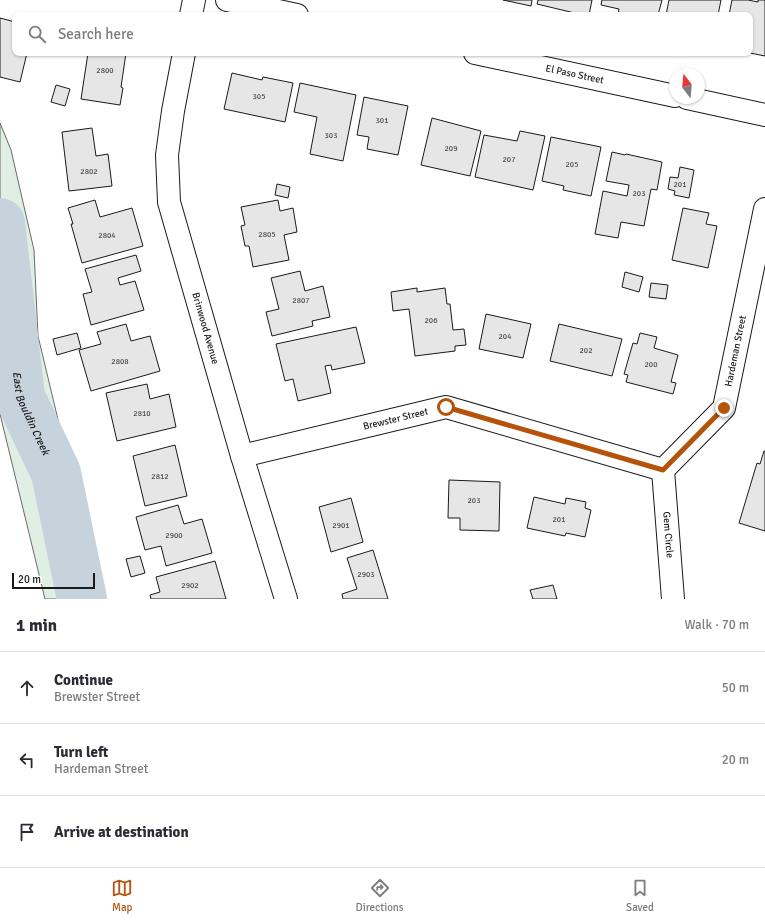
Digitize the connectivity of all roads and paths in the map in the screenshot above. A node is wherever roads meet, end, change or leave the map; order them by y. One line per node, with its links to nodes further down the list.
1 (194, 0): 3 (street)
2 (227, 0): 4 (street)
3 (192, 12)
4 (283, 12)
5 (183, 56): 11 (street, Brinwood Avenue)
6 (489, 56): 7 (street, El Paso Street)
7 (669, 95)
8 (705, 102): 9 (street)
9 (765, 115)
10 (765, 209): 12 (street, Hardeman Street)
11 (242, 456): 12 (street, Brewster Street); 13 (street, Brinwood Avenue)
12 (663, 470): 14 (street, Gem Circle)
13 (286, 599)
14 (673, 599)

